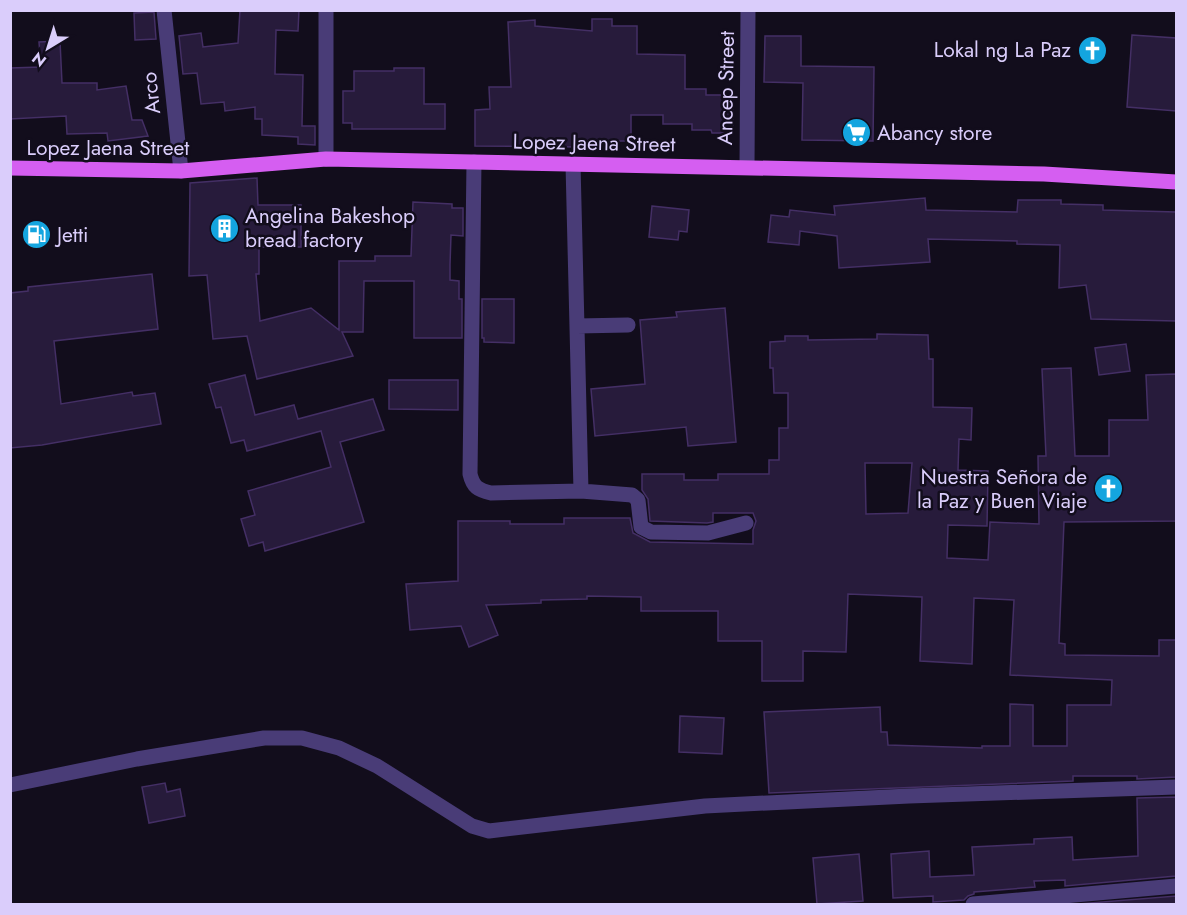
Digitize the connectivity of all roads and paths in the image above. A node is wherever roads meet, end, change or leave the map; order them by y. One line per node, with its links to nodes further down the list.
1 (164, 10): 9 (street, Arco)
2 (326, 10): 4 (street)
3 (748, 10): 7 (street, Ancep Street)
4 (326, 159): 5 (main road, Lopez Jaena Street); 9 (main road, Lopez Jaena Street)
5 (474, 162): 6 (main road, Lopez Jaena Street); 13 (street)
6 (573, 164): 7 (main road, Lopez Jaena Street); 12 (street)
7 (747, 167): 10 (main road, Lopez Jaena Street)
8 (10, 168): 9 (main road, Lopez Jaena Street)
9 (181, 171)
10 (1176, 182)
11 (628, 325): 12 (street)
12 (577, 326): 13 (street)
13 (580, 491): 14 (street)
14 (746, 523)
15 (10, 786): 16 (street)
16 (1176, 787)
17 (1176, 886): 18 (street)
18 (973, 904)

